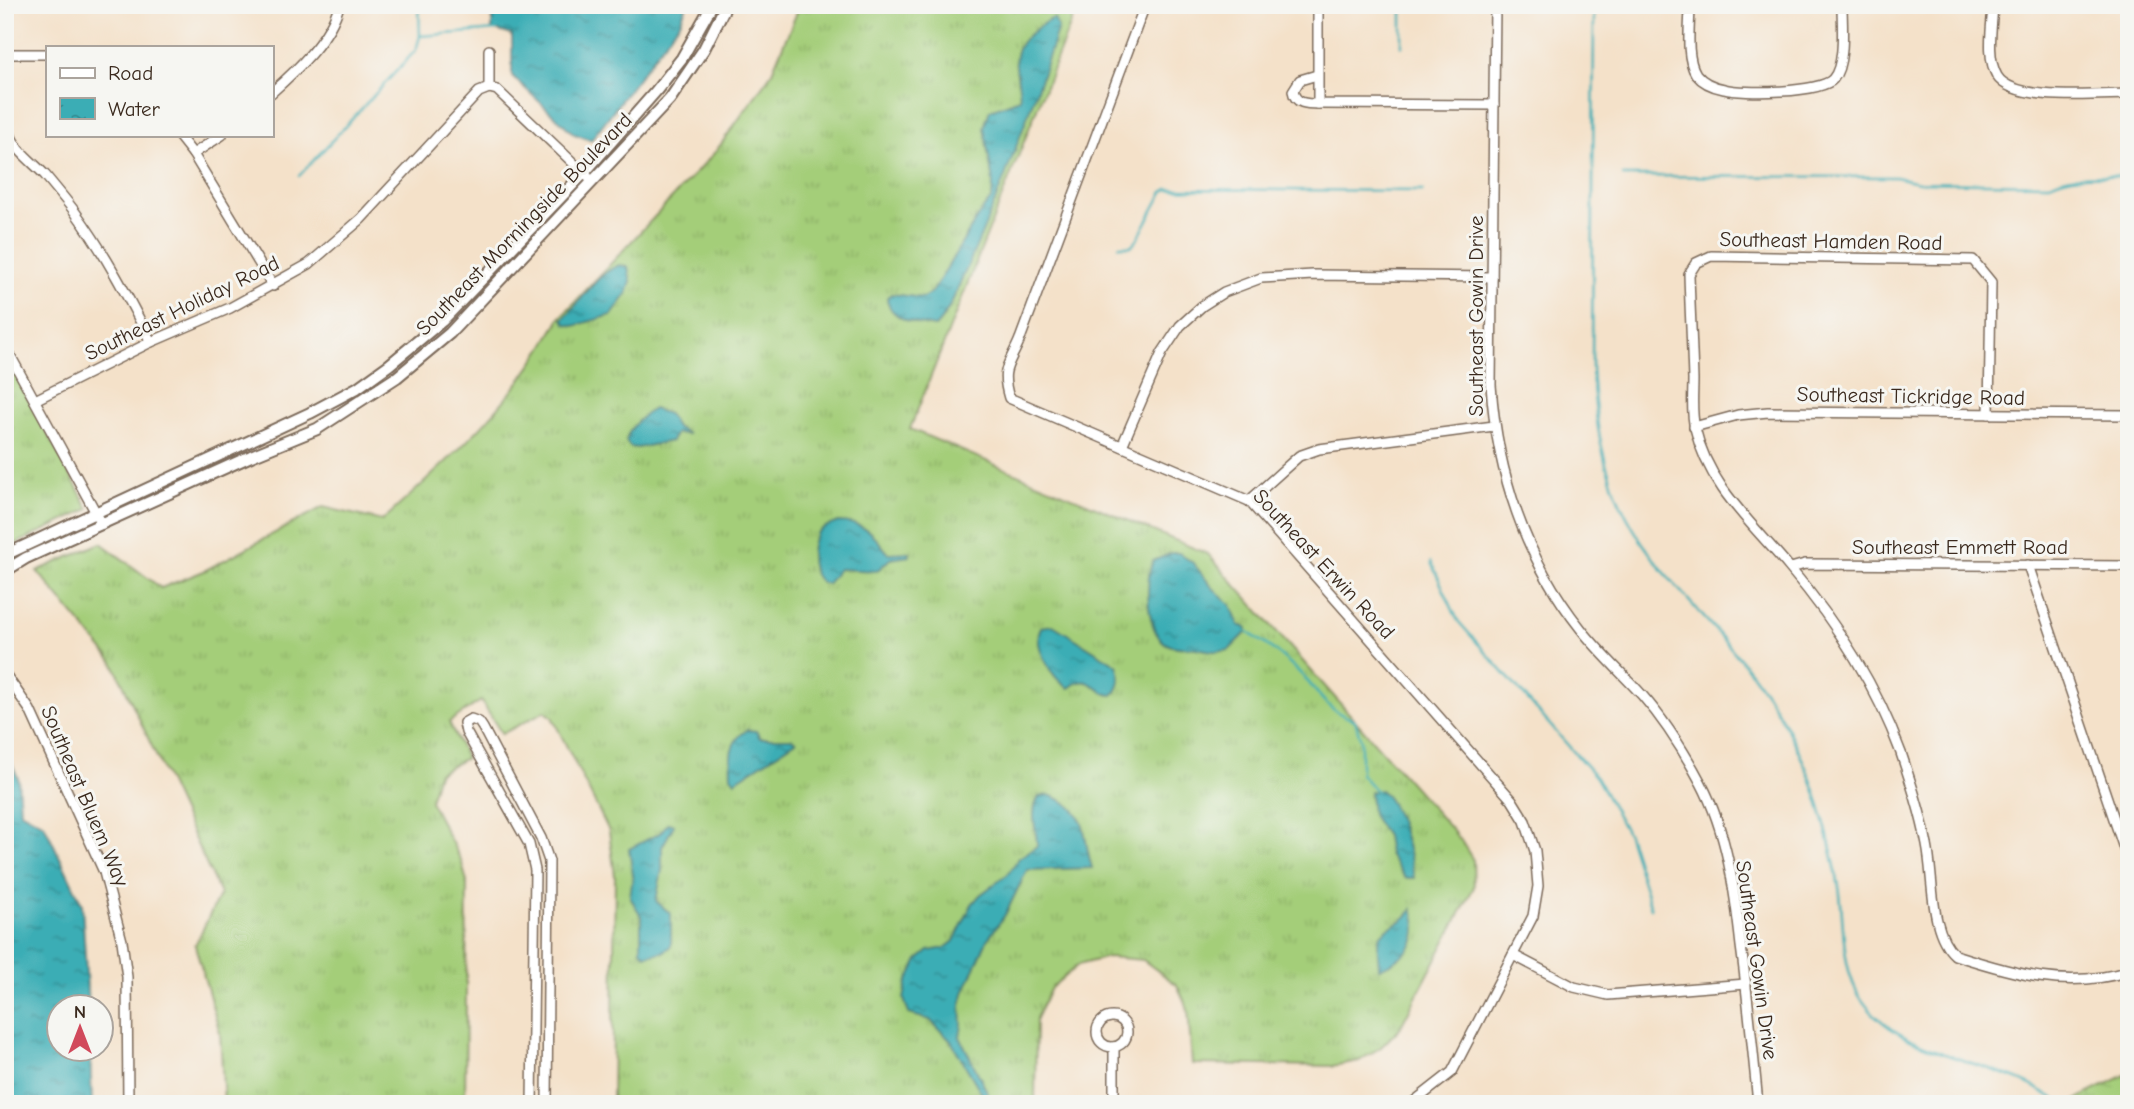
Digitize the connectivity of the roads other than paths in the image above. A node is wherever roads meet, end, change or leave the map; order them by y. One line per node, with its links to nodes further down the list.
1 (339, 5): 17 (street)
2 (712, 5): 10 (street, Southeast Morningside Boulevard)
3 (726, 5): 11 (street, Southeast Morningside Boulevard)
4 (1145, 5): 39 (street, Southeast Erwin Road)
5 (1318, 5): 15 (street)
6 (1494, 5): 20 (street, Southeast Gowin Drive)
7 (1690, 5): 8 (street)
8 (1842, 5)
9 (1993, 5): 18 (street)
10 (693, 41): 11 (street); 24 (street, Southeast Morningside Boulevard)
11 (704, 49): 24 (street, Southeast Morningside Boulevard)
12 (489, 50): 16 (street)
13 (6, 54): 14 (street); 29 (street)
14 (46, 54)
15 (1317, 75): 19 (street); 19 (street)
16 (489, 88): 24 (street); 28 (street, Southeast Holiday Road)
17 (273, 91)
18 (2129, 94)
19 (1318, 104): 20 (street)
20 (1494, 105): 27 (street, Southeast Gowin Drive)
21 (179, 136): 23 (street)
22 (220, 136): 23 (street)
23 (193, 154): 28 (street)
24 (588, 178): 25 (street, Southeast Morningside Boulevard); 26 (street, Southeast Morningside Boulevard)
25 (495, 267): 26 (street); 31 (street, Southeast Morningside Boulevard)
26 (504, 277): 32 (street, Southeast Morningside Boulevard)
27 (1492, 277): 36 (street, Southeast Gowin Drive); 39 (street)
28 (272, 285): 29 (street, Southeast Holiday Road)
29 (151, 342): 33 (street, Southeast Holiday Road)
30 (5, 346): 33 (street)
31 (389, 365): 32 (street); 38 (street, Southeast Morningside Boulevard)
32 (397, 377): 40 (street, Southeast Morningside Boulevard)
33 (35, 400): 42 (street)
34 (1989, 415): 35 (street, Southeast Tickridge Road); 37 (street, Southeast Tickridge Road); 37 (street, Southeast Hamden Road)
35 (2129, 415)
36 (1494, 426): 41 (street); 55 (street, Southeast Gowin Drive)
37 (1695, 428): 47 (street, Southeast Hamden Road)
38 (246, 443): 40 (street); 42 (street, Southeast Morningside Boulevard)
39 (1122, 446): 41 (street, Southeast Erwin Road)
40 (251, 456): 43 (street, Southeast Morningside Boulevard)
41 (1249, 501): 53 (street, Southeast Erwin Road)
42 (96, 511): 43 (street); 44 (street, Southeast Morningside Boulevard)
43 (102, 524): 48 (street, Southeast Morningside Boulevard)
44 (5, 555)
45 (2028, 565): 46 (street, Southeast Emmett Road); 47 (street, Southeast Emmett Road); 50 (street)
46 (2129, 566)
47 (1791, 568): 54 (street, Southeast Hamden Road)
48 (5, 571)
49 (5, 674): 59 (street, Southeast Bluem Way)
50 (2129, 863)
51 (548, 916): 52 (street); 52 (street); 58 (street)
52 (534, 919): 57 (street)
53 (1513, 955): 55 (street); 63 (street, Southeast Erwin Road)
54 (2129, 971)
55 (1746, 984): 64 (street, Southeast Gowin Drive)
56 (1114, 1047): 62 (street)
57 (533, 1087): 58 (street); 60 (street)
58 (547, 1087): 61 (street)
59 (128, 1104)
60 (532, 1104)
61 (547, 1104)
62 (1114, 1104)
63 (1411, 1104)
64 (1758, 1104)

